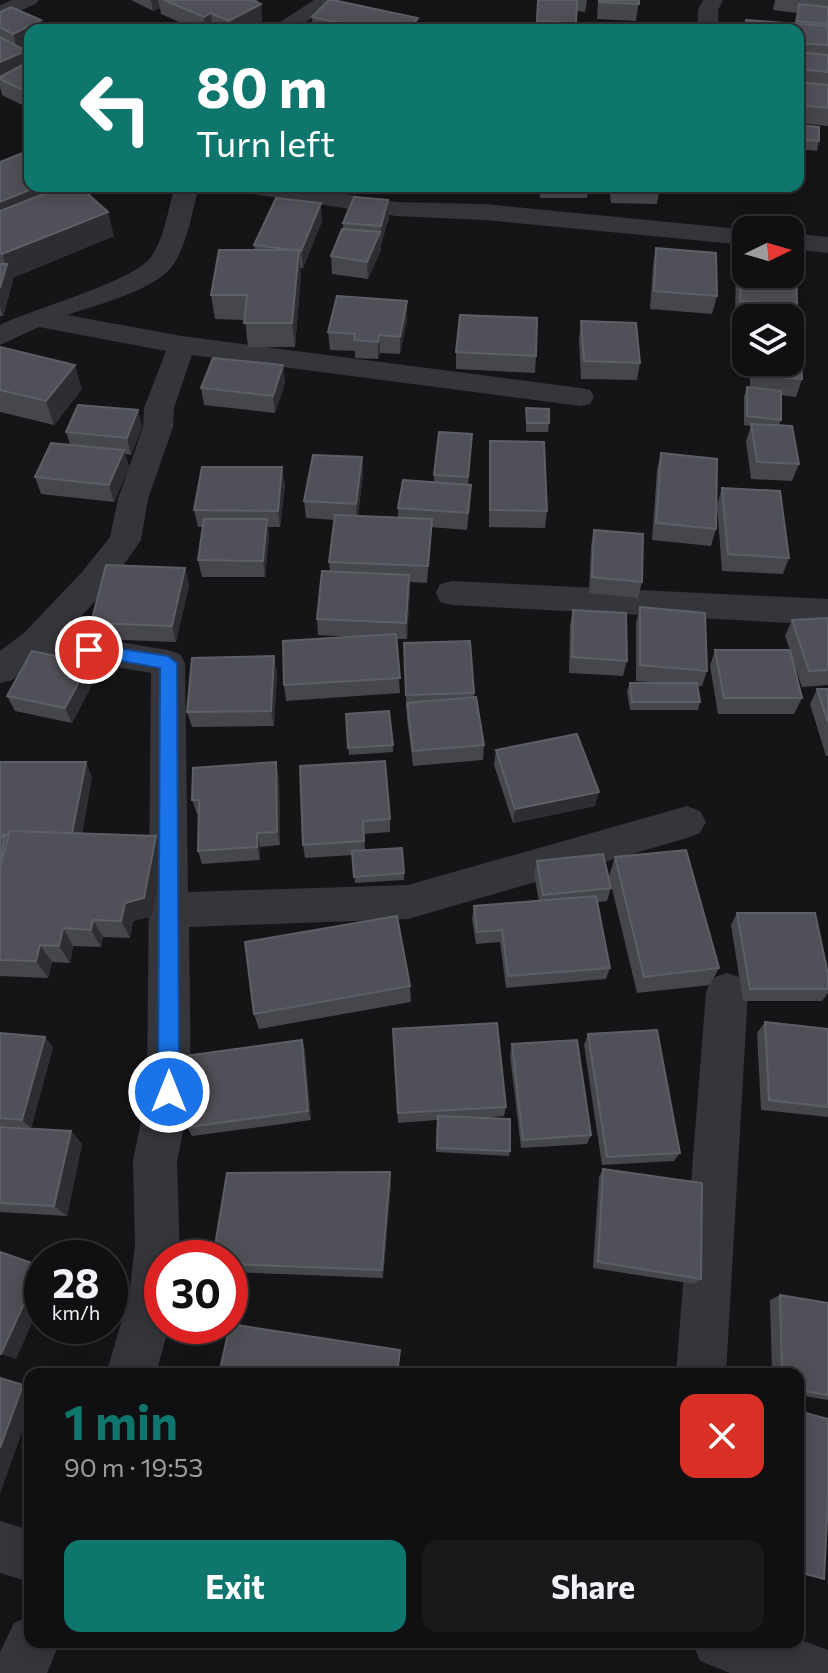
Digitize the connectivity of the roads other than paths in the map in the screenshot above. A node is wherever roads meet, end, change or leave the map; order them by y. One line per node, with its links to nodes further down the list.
1 (329, 0): 3 (street)
2 (713, 0): 4 (street)
3 (289, 24)
4 (708, 24)
5 (185, 192): 10 (street)
6 (285, 192): 7 (street)
7 (732, 236)
8 (804, 242): 9 (street)
9 (828, 245)
10 (35, 318): 11 (street); 12 (street)
11 (0, 336)
12 (182, 345): 13 (street); 16 (street)
13 (580, 397)
14 (452, 593): 15 (street)
15 (828, 612)
16 (37, 641): 17 (street); 19 (street)
17 (0, 670)
18 (687, 822): 19 (street)
19 (169, 910): 21 (street)
20 (727, 992): 22 (street)
21 (133, 1368)
22 (701, 1368)
23 (0, 1547): 24 (street)
24 (24, 1554)
25 (30, 1648): 27 (street)
26 (738, 1648): 28 (street)
27 (19, 1673)
28 (817, 1673)

